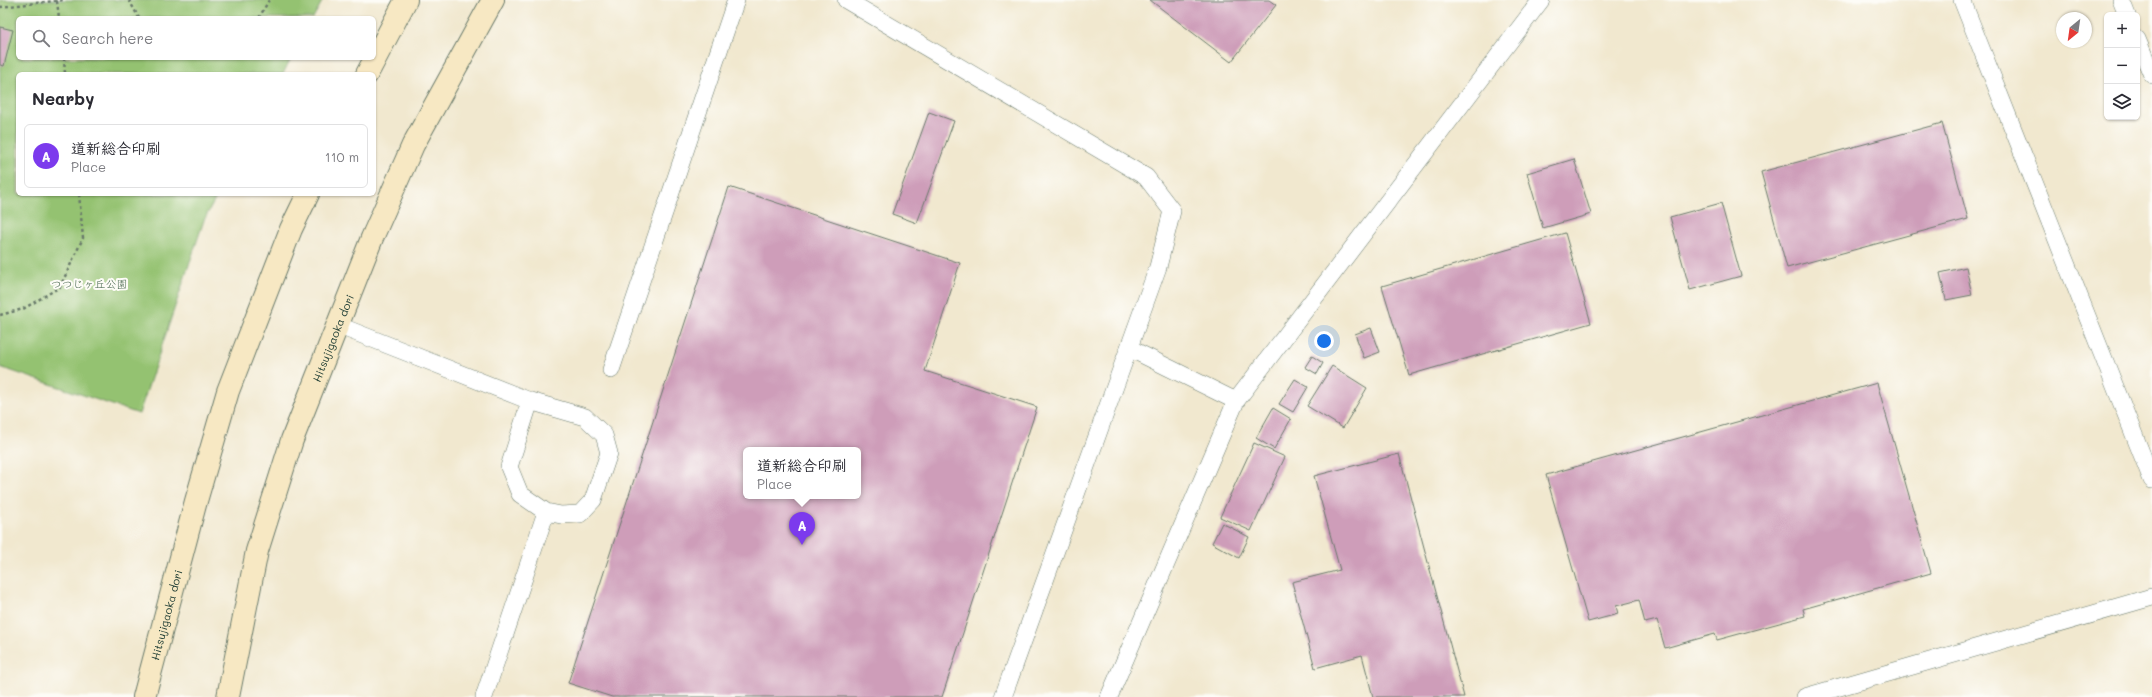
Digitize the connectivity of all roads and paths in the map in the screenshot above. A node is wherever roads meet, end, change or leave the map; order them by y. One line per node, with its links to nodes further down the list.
1 (57, 0): 2 (path); 12 (path); 14 (path)
2 (64, 0)
3 (129, 0): 15 (path)
4 (269, 0): 16 (path)
5 (406, 0): 18 (main road)
6 (493, 0): 27 (main road, Hitsujigaoka dori)
7 (736, 0): 29 (lane)
8 (846, 0): 28 (lane)
9 (1541, 0): 31 (lane)
10 (1962, 0): 32 (lane)
11 (2121, 0): 13 (lane)
12 (0, 7)
13 (2126, 12)
14 (59, 16)
15 (138, 16)
16 (260, 16)
17 (2140, 45): 23 (lane)
18 (376, 57)
19 (64, 60): 21 (path)
20 (374, 60): 22 (main road)
21 (65, 72)
22 (368, 72)
23 (2152, 75)
24 (79, 196): 26 (path)
25 (307, 196): 35 (main road, Hitsujigaoka dori)
26 (0, 315)
27 (337, 325): 30 (lane); 36 (main road, Hitsujigaoka dori)
28 (1129, 348): 31 (lane); 38 (lane)
29 (611, 370)
30 (530, 401): 33 (lane); 33 (lane)
31 (1236, 401): 39 (lane)
32 (2152, 480)
33 (546, 512): 37 (lane)
34 (2152, 597): 40 (lane)
35 (144, 697)
36 (228, 697)
37 (484, 697)
38 (1003, 697)
39 (1110, 697)
40 (1805, 697)

